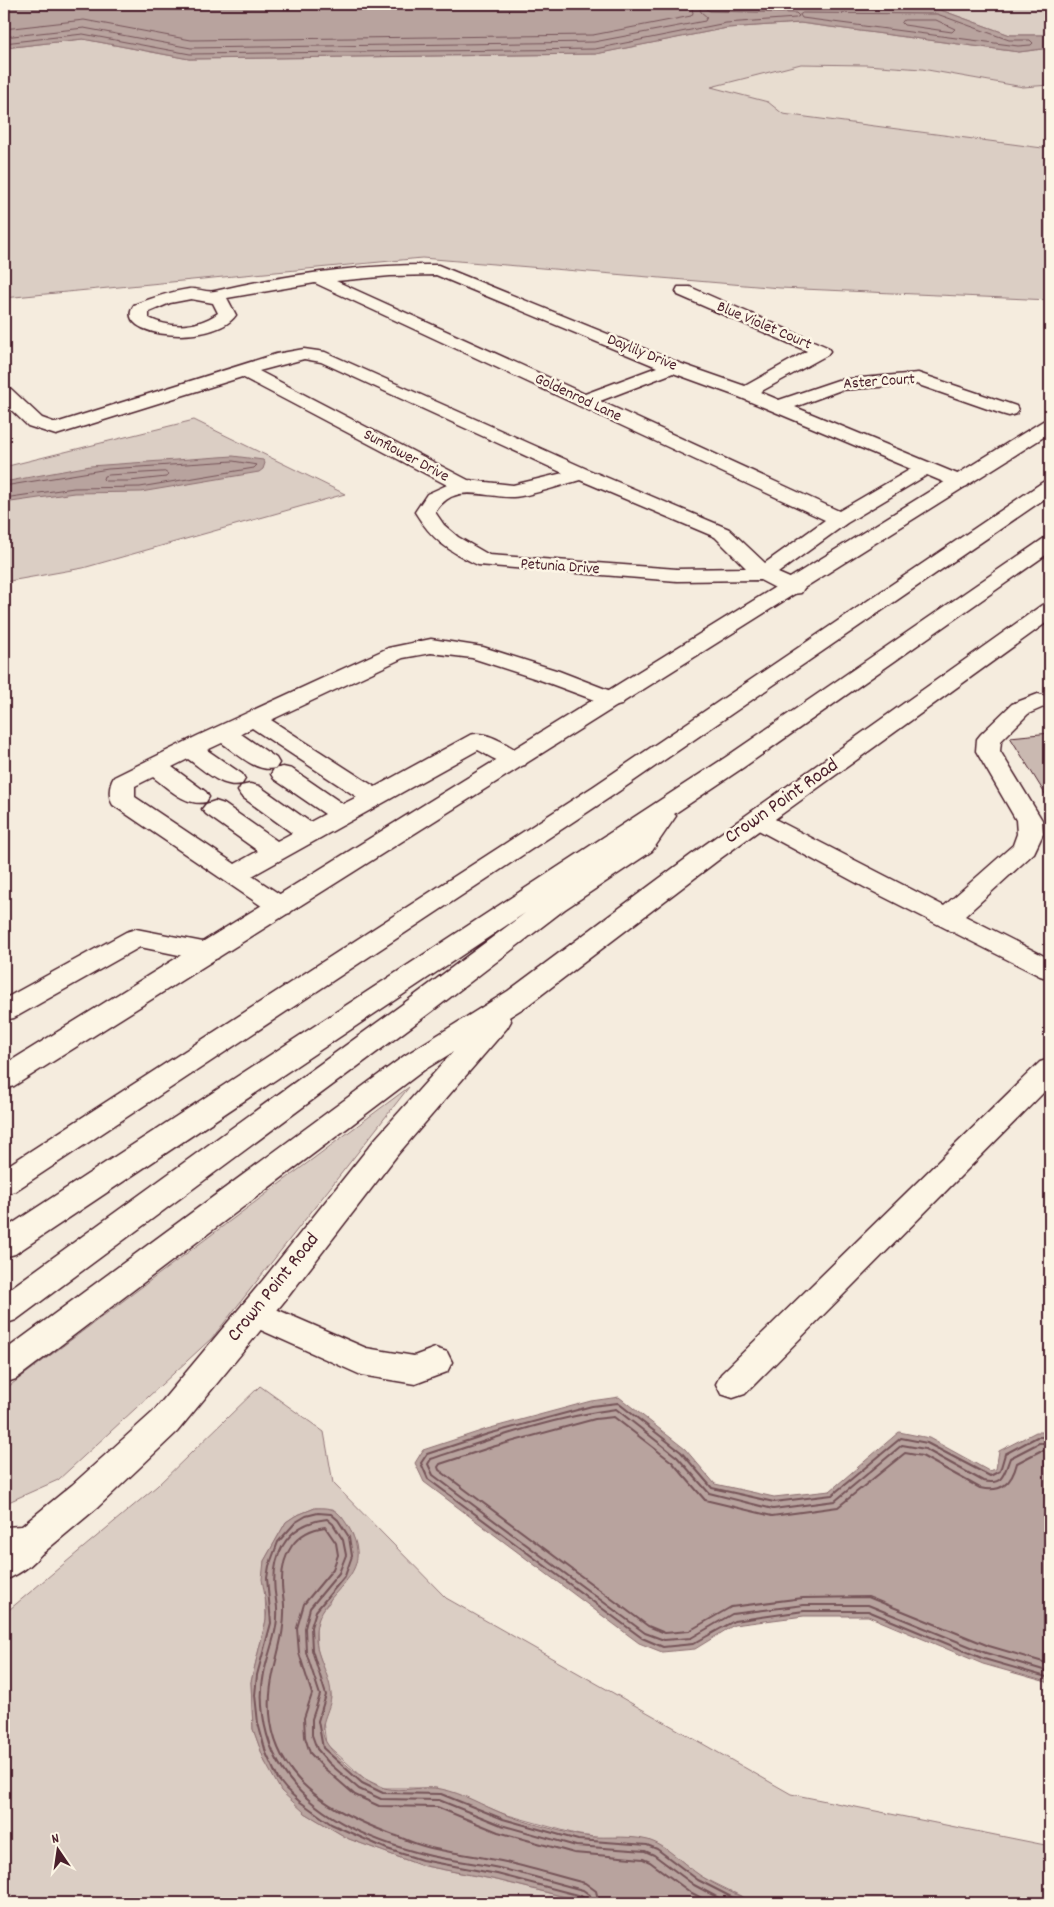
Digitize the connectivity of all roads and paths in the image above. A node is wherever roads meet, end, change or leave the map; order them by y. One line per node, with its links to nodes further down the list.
1 (316, 278): 3 (main road, Daylily Drive); 4 (main road, Daylily Drive); 8 (main road, Goldenrod Lane)
2 (684, 291): 7 (main road, Blue Violet Court)
3 (215, 296)
4 (673, 366): 7 (main road, Daylily Drive); 8 (main road)
5 (243, 370): 6 (main road); 13 (main road); 15 (main road, Sunflower Drive)
6 (4, 393)
7 (746, 393): 9 (main road, Daylily Drive)
8 (584, 401): 17 (main road, Goldenrod Lane)
9 (777, 407): 10 (main road, Aster Court); 12 (main road, Daylily Drive)
10 (1009, 410)
11 (1050, 425): 14 (main road)
12 (924, 468): 14 (main road, Daylily Drive); 17 (main road)
13 (582, 474): 15 (main road, Sunflower Drive); 19 (main road)
14 (960, 482): 20 (main road)
15 (463, 486): 19 (main road, Petunia Drive)
16 (1050, 486): 44 (main road)
17 (840, 519): 19 (main road)
18 (1050, 543): 30 (main road)
19 (763, 574): 20 (main road)
20 (793, 588): 22 (main road)
21 (1050, 610): 32 (main road, Crown Point Road)
22 (613, 700): 24 (main road); 27 (main road)
23 (1038, 702): 37 (main road)
24 (254, 719): 25 (main road); 29 (main road)
25 (224, 732): 26 (main road); 31 (main road)
26 (190, 748): 28 (main road); 33 (main road)
27 (516, 760): 29 (main road); 36 (main road)
28 (155, 767): 34 (main road); 35 (main road)
29 (374, 798): 31 (main road)
30 (671, 804): 45 (main road); 46 (main road)
31 (342, 815): 33 (main road)
32 (758, 820): 37 (main road); 40 (main road, Crown Point Road)
33 (309, 833): 34 (main road)
34 (276, 852): 35 (main road)
35 (234, 875): 36 (main road)
36 (281, 907): 38 (main road)
37 (947, 918): 39 (main road)
38 (208, 952): 41 (main road); 43 (main road)
39 (1050, 970)
40 (518, 998): 47 (main road, Crown Point Road); 49 (main road, Crown Point Road)
41 (4, 1011)
42 (1050, 1070): 50 (main road)
43 (4, 1079)
44 (4, 1183)
45 (4, 1245)
46 (4, 1311)
47 (255, 1313): 48 (main road); 51 (main road, Crown Point Road)
48 (435, 1362)
49 (4, 1369)
50 (733, 1384)
51 (12, 1550)

